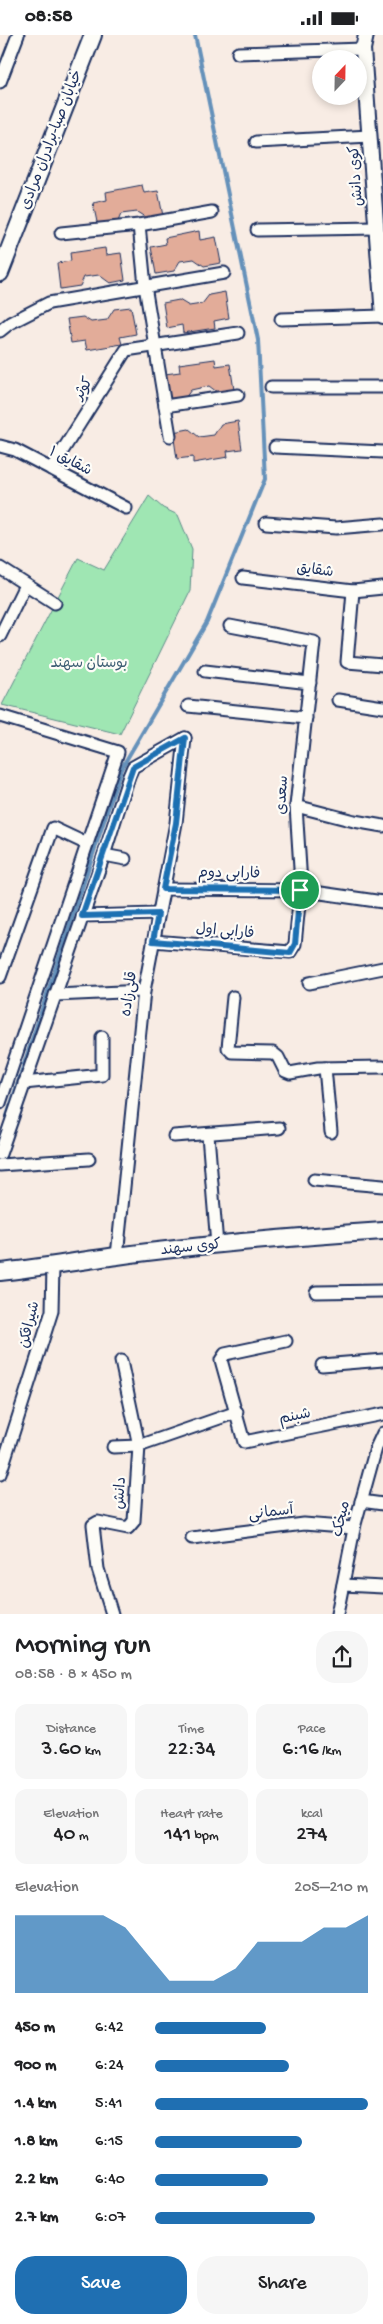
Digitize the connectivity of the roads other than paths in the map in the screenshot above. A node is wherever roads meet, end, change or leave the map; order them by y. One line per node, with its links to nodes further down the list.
1 (18, 35): 5 (street)
2 (93, 35): 13 (main road, خیابان صبا-برادران مرادی)
3 (364, 42): 4 (street); 6 (street, کوی دانش)
4 (238, 53)
5 (0, 82)
6 (370, 136): 7 (street); 10 (street, کوی دانش)
7 (256, 142)
8 (212, 212): 9 (street)
9 (139, 225): 12 (street); 15 (street)
10 (377, 228): 11 (street); 16 (street, کوی دانش)
11 (257, 230)
12 (61, 233)
13 (0, 273)
14 (224, 273): 15 (street)
15 (145, 286): 18 (street); 20 (street)
16 (383, 316): 17 (street)
17 (281, 319)
18 (0, 331)
19 (238, 333): 20 (street)
20 (155, 347): 24 (street); 29 (street, کوثر)
21 (271, 387): 22 (street)
22 (383, 387)
23 (238, 395): 24 (street)
24 (165, 406): 25 (street)
25 (170, 436)
26 (0, 446): 29 (street, شقایق ۱)
27 (275, 447): 28 (street)
28 (383, 452)
29 (51, 469): 30 (street, شقایق ۱)
30 (126, 508)
31 (266, 523): 32 (street)
32 (383, 524)
33 (0, 568): 35 (street)
34 (243, 578): 37 (street, شقایق)
35 (25, 585): 38 (street); 40 (street)
36 (383, 588): 37 (street, شقایق)
37 (353, 591): 41 (street)
38 (56, 603)
39 (230, 626): 43 (street, سعدی)
40 (0, 635)
41 (383, 665)
42 (205, 671): 43 (street)
43 (310, 683): 48 (street, سعدی)
44 (338, 700): 46 (street)
45 (188, 706): 48 (street)
46 (383, 707)
47 (0, 715): 51 (street)
48 (306, 718): 49 (street, سعدی)
49 (296, 806): 50 (street); 55 (street, سعدی)
50 (383, 826)
51 (87, 844): 62 (street); 71 (street)
52 (104, 855): 53 (street); 54 (street, قلی‌زاده); 58 (street)
53 (125, 859)
54 (163, 889): 55 (street, فارابی دوم); 57 (street, قلی‌زاده)
55 (300, 890): 56 (street, فارابی دوم); 60 (street, سعدی)
56 (383, 902)
57 (158, 914): 58 (street); 59 (street, قلی‌زاده)
58 (82, 916): 65 (street)
59 (153, 941): 60 (street, فارابی اول); 64 (street, قلی‌زاده)
60 (293, 949)
61 (383, 968): 63 (street)
62 (0, 977)
63 (309, 983)
64 (144, 991): 65 (street); 83 (street, قلی‌زاده)
65 (55, 995): 70 (street)
66 (233, 997): 69 (street)
67 (102, 1037): 70 (street)
68 (383, 1067): 69 (street)
69 (326, 1068): 73 (street)
70 (24, 1083): 76 (street)
71 (0, 1103)
72 (279, 1128): 74 (street)
73 (331, 1132)
74 (208, 1135): 75 (street); 82 (street)
75 (174, 1137)
76 (0, 1154)
77 (89, 1159): 78 (street)
78 (0, 1165)
79 (314, 1180): 80 (street)
80 (383, 1186)
81 (383, 1231): 82 (main road, کوی سهند)
82 (217, 1245): 83 (main road, کوی سهند)
83 (117, 1256): 84 (main road, کوی سهند)
84 (53, 1267): 85 (main road, کوی سهند); 97 (street, شیر‌افکن)
85 (0, 1272)
86 (383, 1291): 87 (street)
87 (316, 1292)
88 (286, 1341): 92 (street, شبنم)
89 (383, 1360): 91 (street)
90 (121, 1361): 95 (street, دانش)
91 (322, 1365)
92 (237, 1412): 93 (street, شبنم); 95 (street)
93 (383, 1414)
94 (383, 1433): 98 (street, میخک)
95 (139, 1446): 96 (street); 104 (street, دانش)
96 (113, 1447)
97 (0, 1474)
98 (362, 1501): 99 (street); 100 (street, میخک)
99 (383, 1504)
100 (354, 1528): 101 (street, آسمانی); 102 (street, میخک)
101 (192, 1538)
102 (343, 1585): 103 (street); 105 (street, میخک)
103 (383, 1587)
104 (112, 1614)
105 (337, 1614)

